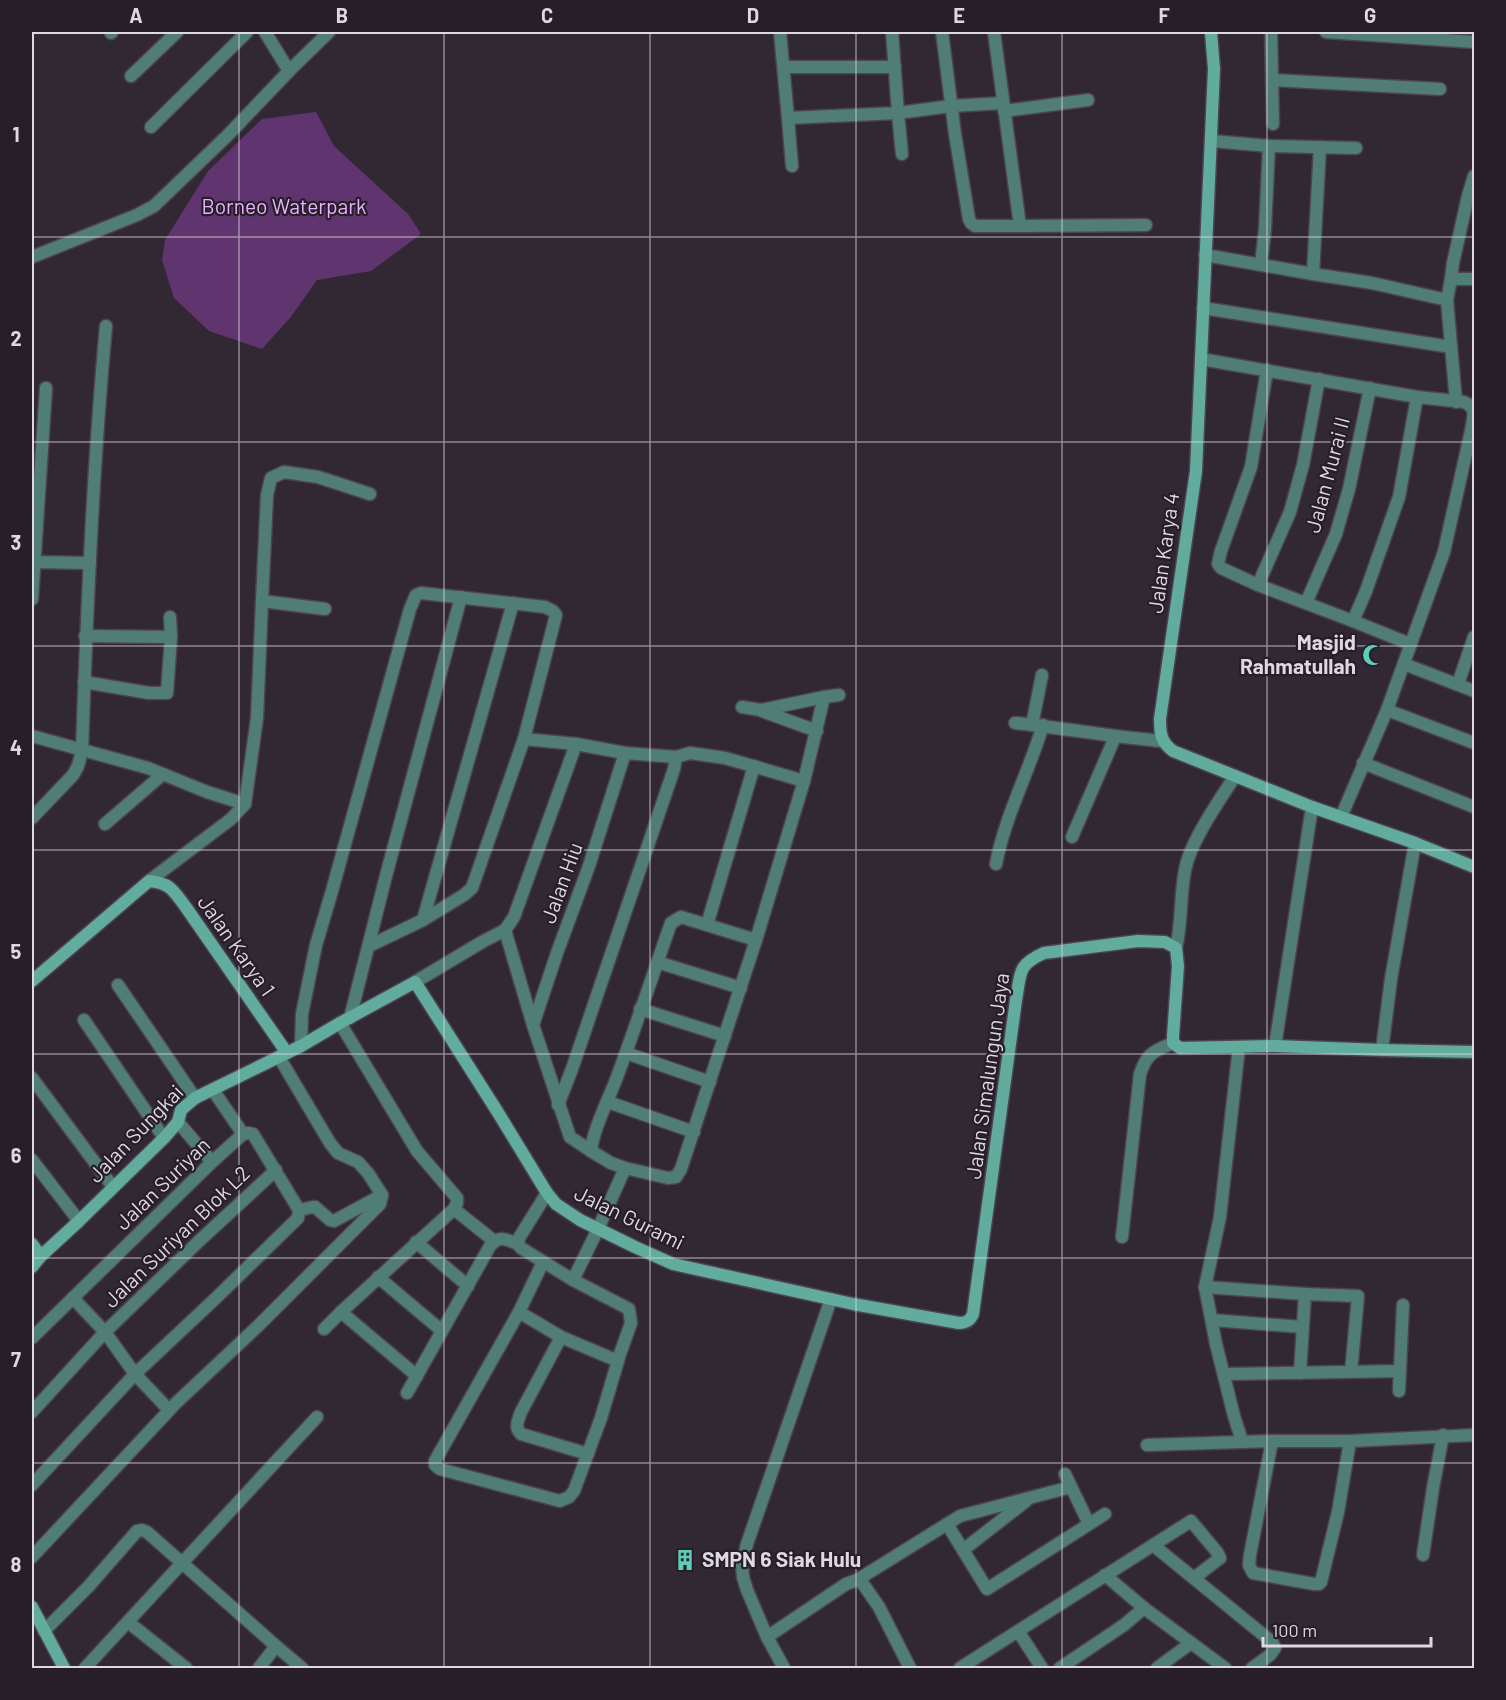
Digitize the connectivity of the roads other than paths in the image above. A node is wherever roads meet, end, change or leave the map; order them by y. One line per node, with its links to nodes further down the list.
1 (177, 32): 17 (street)
2 (247, 32): 26 (street)
3 (265, 32): 16 (street)
4 (330, 32): 16 (street)
5 (780, 32): 14 (street)
6 (892, 32): 15 (street)
7 (942, 32): 21 (street)
8 (993, 32): 22 (street)
9 (1211, 32): 27 (street, Jalan Karya 4)
10 (1271, 32): 18 (street)
11 (1326, 32): 12 (street)
12 (1363, 33): 13 (street)
13 (1474, 42)
14 (784, 67): 15 (street); 24 (street)
15 (895, 67): 23 (street)
16 (289, 71): 37 (street)
17 (131, 76)
18 (1272, 80): 19 (street); 25 (street)
19 (1440, 89)
20 (1088, 100): 22 (street)
21 (951, 106): 22 (street); 23 (street); 34 (street)
22 (1004, 106): 34 (street)
23 (898, 113): 24 (street); 31 (street)
24 (788, 118): 32 (street)
25 (1273, 124)
26 (151, 127)
27 (1212, 141): 28 (street); 36 (street, Jalan Karya 4)
28 (1269, 146): 29 (street); 38 (street)
29 (1320, 147): 30 (street); 39 (street)
30 (1356, 148)
31 (902, 154)
32 (792, 166)
33 (1474, 176): 40 (street)
34 (1020, 225): 35 (street)
35 (1146, 225)
36 (1204, 255): 38 (street); 43 (street, Jalan Karya 4)
37 (32, 257)
38 (1260, 265): 39 (street)
39 (1313, 274): 42 (street)
40 (1451, 279): 41 (street); 42 (street)
41 (1474, 279)
42 (1447, 300): 45 (street)
43 (1203, 308): 45 (street); 46 (street, Jalan Karya 4)
44 (106, 326): 56 (street)
45 (1451, 347): 52 (street)
46 (1201, 359): 47 (street); 86 (street, Jalan Karya 4)
47 (1267, 370): 48 (street); 57 (street)
48 (1319, 379): 50 (street); 57 (street)
49 (46, 388): 55 (street)
50 (1370, 388): 51 (street); 62 (street, Jalan Murai II)
51 (1418, 397): 52 (street); 65 (street)
52 (1456, 402): 53 (street)
53 (1473, 431): 69 (street)
54 (370, 494): 60 (street)
55 (33, 562): 56 (street); 59 (street)
56 (90, 563): 66 (street)
57 (1258, 585): 62 (street)
58 (461, 597): 61 (street); 112 (street); 125 (street)
59 (32, 599)
60 (262, 601): 63 (street); 97 (street)
61 (513, 603): 85 (street); 108 (street)
62 (1306, 603): 65 (street)
63 (325, 609)
64 (170, 617): 67 (street)
65 (1353, 621): 69 (street)
66 (86, 636): 67 (street); 72 (street)
67 (171, 637): 72 (street)
68 (1474, 637): 73 (street)
69 (1410, 644): 70 (street)
70 (1404, 664): 73 (street); 79 (street)
71 (1042, 675): 81 (street)
72 (84, 682): 89 (street)
73 (1458, 684): 74 (street)
74 (1474, 691)
75 (839, 695): 76 (street)
76 (824, 697): 78 (street); 82 (street)
77 (742, 707): 78 (street)
78 (761, 710): 82 (street)
79 (1387, 710): 87 (street); 92 (street)
80 (1015, 723): 81 (street)
81 (1037, 725): 84 (street); 105 (street)
82 (817, 731): 96 (street)
83 (32, 736): 89 (street)
84 (1115, 737): 86 (street); 103 (street)
85 (524, 739): 88 (street); 108 (street)
86 (1162, 741): 95 (street)
87 (1474, 743)
88 (576, 744): 90 (street); 110 (street)
89 (82, 751): 94 (street); 101 (street)
90 (625, 753): 91 (street); 122 (street, Jalan Hiu)
91 (676, 757): 93 (street); 137 (street)
92 (1363, 763): 99 (street); 100 (street)
93 (754, 766): 96 (street); 109 (street)
94 (163, 774): 97 (street); 102 (street)
95 (1235, 776): 98 (street); 113 (street)
96 (804, 781): 111 (street)
97 (245, 804): 107 (street)
98 (1312, 807): 100 (street); 126 (street)
99 (1474, 807)
100 (1341, 817): 104 (street)
101 (32, 818)
102 (105, 824)
103 (1071, 837)
104 (1415, 843): 106 (street); 128 (street)
105 (996, 864)
106 (1474, 867)
107 (149, 881): 115 (street); 131 (street, Jalan Karya 1)
108 (423, 920): 112 (street)
109 (707, 925): 111 (street); 114 (street)
110 (505, 930): 116 (street); 122 (street)
111 (756, 940): 118 (street)
112 (369, 946): 121 (street)
113 (1176, 948): 124 (street); 172 (street, Jalan Simalungun Jaya)
114 (657, 962): 118 (street); 119 (street)
115 (32, 981)
116 (415, 982): 121 (street); 148 (street, Jalan Gurami)
117 (118, 985): 135 (street)
118 (741, 988): 123 (street)
119 (640, 1009): 123 (street); 130 (street)
120 (84, 1020): 141 (street)
121 (345, 1020): 125 (street); 150 (street)
122 (533, 1025): 137 (street)
123 (725, 1036): 133 (street)
124 (1173, 1043): 127 (street); 154 (street)
125 (301, 1046): 131 (street)
126 (1275, 1046): 127 (street); 128 (street)
127 (1239, 1047): 165 (street)
128 (1382, 1050): 129 (street)
129 (1474, 1052)
130 (626, 1053): 133 (street); 136 (street)
131 (283, 1055): 134 (street, Jalan Sungkai); 149 (street)
132 (32, 1078): 147 (street)
133 (710, 1082): 139 (street)
134 (213, 1090): 135 (street, Jalan Sungkai); 140 (street)
135 (195, 1098): 138 (street, Jalan Sungkai)
136 (608, 1102): 139 (street); 142 (street)
137 (558, 1105): 142 (street)
138 (178, 1122): 141 (street, Jalan Sungkai); 144 (street)
139 (694, 1132): 145 (street)
140 (243, 1134): 144 (street, Jalan Suriyan); 146 (street)
141 (164, 1138): 147 (street, Jalan Sungkai)
142 (591, 1151): 145 (street)
143 (32, 1160): 152 (street)
144 (212, 1162): 167 (street, Jalan Suriyan)
145 (625, 1168): 153 (street)
146 (276, 1170): 151 (street); 177 (street, Jalan Suriyan Blok L2)
147 (113, 1187): 152 (street, Jalan Sungkai)
148 (547, 1193): 153 (street, Jalan Gurami); 158 (street)
149 (382, 1195): 151 (street); 189 (street)
150 (454, 1209): 155 (street); 156 (street)
151 (298, 1210): 184 (street)
152 (79, 1221): 159 (street, Jalan Sungkai)
153 (598, 1229): 163 (street); 168 (street, Jalan Gurami)
154 (1122, 1237)
155 (494, 1241): 158 (street); 164 (street)
156 (416, 1242): 162 (street); 164 (street)
157 (32, 1244): 159 (street)
158 (518, 1244): 160 (street)
159 (40, 1256): 161 (street, Jalan Sungkai)
160 (543, 1262): 163 (street); 171 (street)
161 (32, 1267)
162 (378, 1277): 170 (street); 176 (street)
163 (573, 1280): 180 (street)
164 (468, 1286): 176 (street)
165 (1205, 1287): 166 (street); 173 (street)
166 (1305, 1294): 174 (street); 182 (street)
167 (73, 1298): 177 (street); 179 (street, Jalan Suriyan)
168 (831, 1299): 172 (street, Jalan Gurami); 219 (street)
169 (1403, 1305): 181 (street)
170 (341, 1312): 175 (street); 186 (street)
171 (519, 1312): 178 (street); 198 (street)
172 (973, 1314)
173 (1212, 1320): 174 (street); 185 (street)
174 (1302, 1327): 183 (street)
175 (324, 1329)
176 (442, 1331): 186 (street)
177 (105, 1332): 184 (street); 190 (street, Jalan Suriyan Blok L2)
178 (561, 1336): 180 (street); 198 (street)
179 (32, 1338)
180 (618, 1361): 198 (street)
181 (1400, 1371): 182 (street); 187 (street)
182 (1351, 1372): 183 (street)
183 (1300, 1373): 185 (street)
184 (135, 1374): 189 (street); 200 (street)
185 (1224, 1374): 195 (street)
186 (417, 1376): 188 (street)
187 (1399, 1390)
188 (406, 1393)
189 (169, 1410): 209 (street)
190 (32, 1412)
191 (317, 1417): 210 (street)
192 (1474, 1435): 193 (street)
193 (1443, 1436): 194 (street); 208 (street)
194 (1350, 1440): 196 (street); 196 (street)
195 (1242, 1441): 196 (street); 197 (street)
196 (1272, 1441)
197 (1148, 1445)
198 (588, 1454)
199 (1065, 1474): 201 (street)
200 (32, 1485)
201 (1071, 1487): 202 (street); 205 (street)
202 (1031, 1497): 204 (street); 207 (street)
203 (1105, 1514): 205 (street)
204 (947, 1524): 207 (street); 213 (street)
205 (1089, 1524): 207 (street)
206 (1153, 1545): 211 (street); 212 (street); 212 (street)
207 (963, 1550)
208 (1424, 1555)
209 (32, 1557)
210 (183, 1563): 216 (street); 218 (street); 221 (street)
211 (1106, 1575): 215 (street); 217 (street)
212 (1194, 1578): 234 (street)
213 (857, 1581): 219 (street); 228 (street)
214 (32, 1607): 218 (street)
215 (1144, 1608): 220 (street); 231 (street)
216 (128, 1622): 223 (street); 224 (street)
217 (1018, 1630): 229 (street); 230 (street)
218 (44, 1631): 222 (street)
219 (767, 1637): 227 (street)
220 (1191, 1643): 232 (street); 233 (street)
221 (276, 1646): 225 (street); 226 (street)
222 (64, 1668)
223 (85, 1668)
224 (186, 1668)
225 (259, 1668)
226 (302, 1668)
227 (784, 1668)
228 (910, 1668)
229 (960, 1668)
230 (1041, 1668)
231 (1060, 1668)
232 (1157, 1668)
233 (1225, 1668)
234 (1252, 1668)

